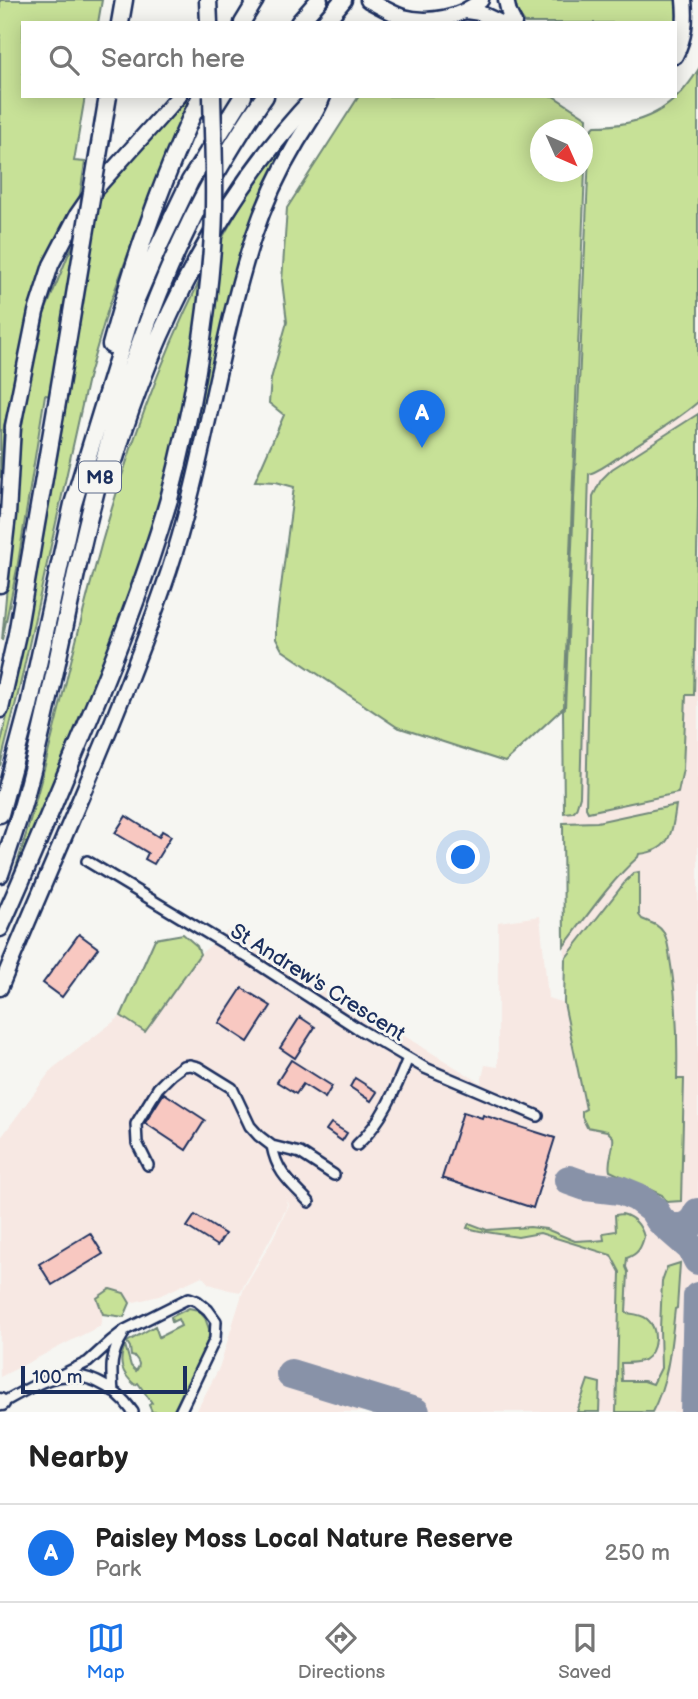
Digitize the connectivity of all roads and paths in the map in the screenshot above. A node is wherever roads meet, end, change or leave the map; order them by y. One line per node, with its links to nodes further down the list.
1 (124, 0): 11 (highway)
2 (208, 0): 12 (highway)
3 (256, 0): 13 (main road)
4 (319, 0): 14 (highway)
5 (343, 0): 15 (highway)
6 (368, 0): 16 (main road)
7 (481, 0): 10 (main road)
8 (506, 0): 18 (main road)
9 (684, 0): 19 (main road)
10 (466, 11): 16 (main road); 17 (main road)
11 (120, 21)
12 (209, 21)
13 (243, 21)
14 (301, 21)
15 (326, 21)
16 (418, 21)
17 (497, 21)
18 (513, 21)
19 (677, 51)
20 (108, 98): 31 (highway, bridge)
21 (177, 98): 29 (main road)
22 (200, 98): 28 (highway, M8)
23 (212, 98): 35 (highway, bridge)
24 (242, 98): 28 (highway, M8)
25 (264, 98): 30 (highway, M8)
26 (314, 98): 30 (highway, M8)
27 (322, 98): 36 (main road)
28 (73, 504): 32 (highway, M8)
29 (0, 585)
30 (55, 673): 34 (highway, M8)
31 (0, 709)
32 (0, 814)
33 (88, 861): 37 (street, St Andrew's Crescent)
34 (0, 874)
35 (0, 928)
36 (0, 988)
37 (408, 1058): 38 (street, St Andrew's Crescent); 39 (street)
38 (538, 1116)
39 (357, 1145)
40 (272, 1146): 41 (street); 42 (street); 43 (street)
41 (148, 1165)
42 (334, 1175)
43 (309, 1202)
44 (125, 1330): 45 (street); 46 (street); 49 (street)
45 (59, 1376): 46 (street); 47 (street)
46 (113, 1392): 48 (street)
47 (1, 1403)
48 (133, 1412)
49 (180, 1412)

